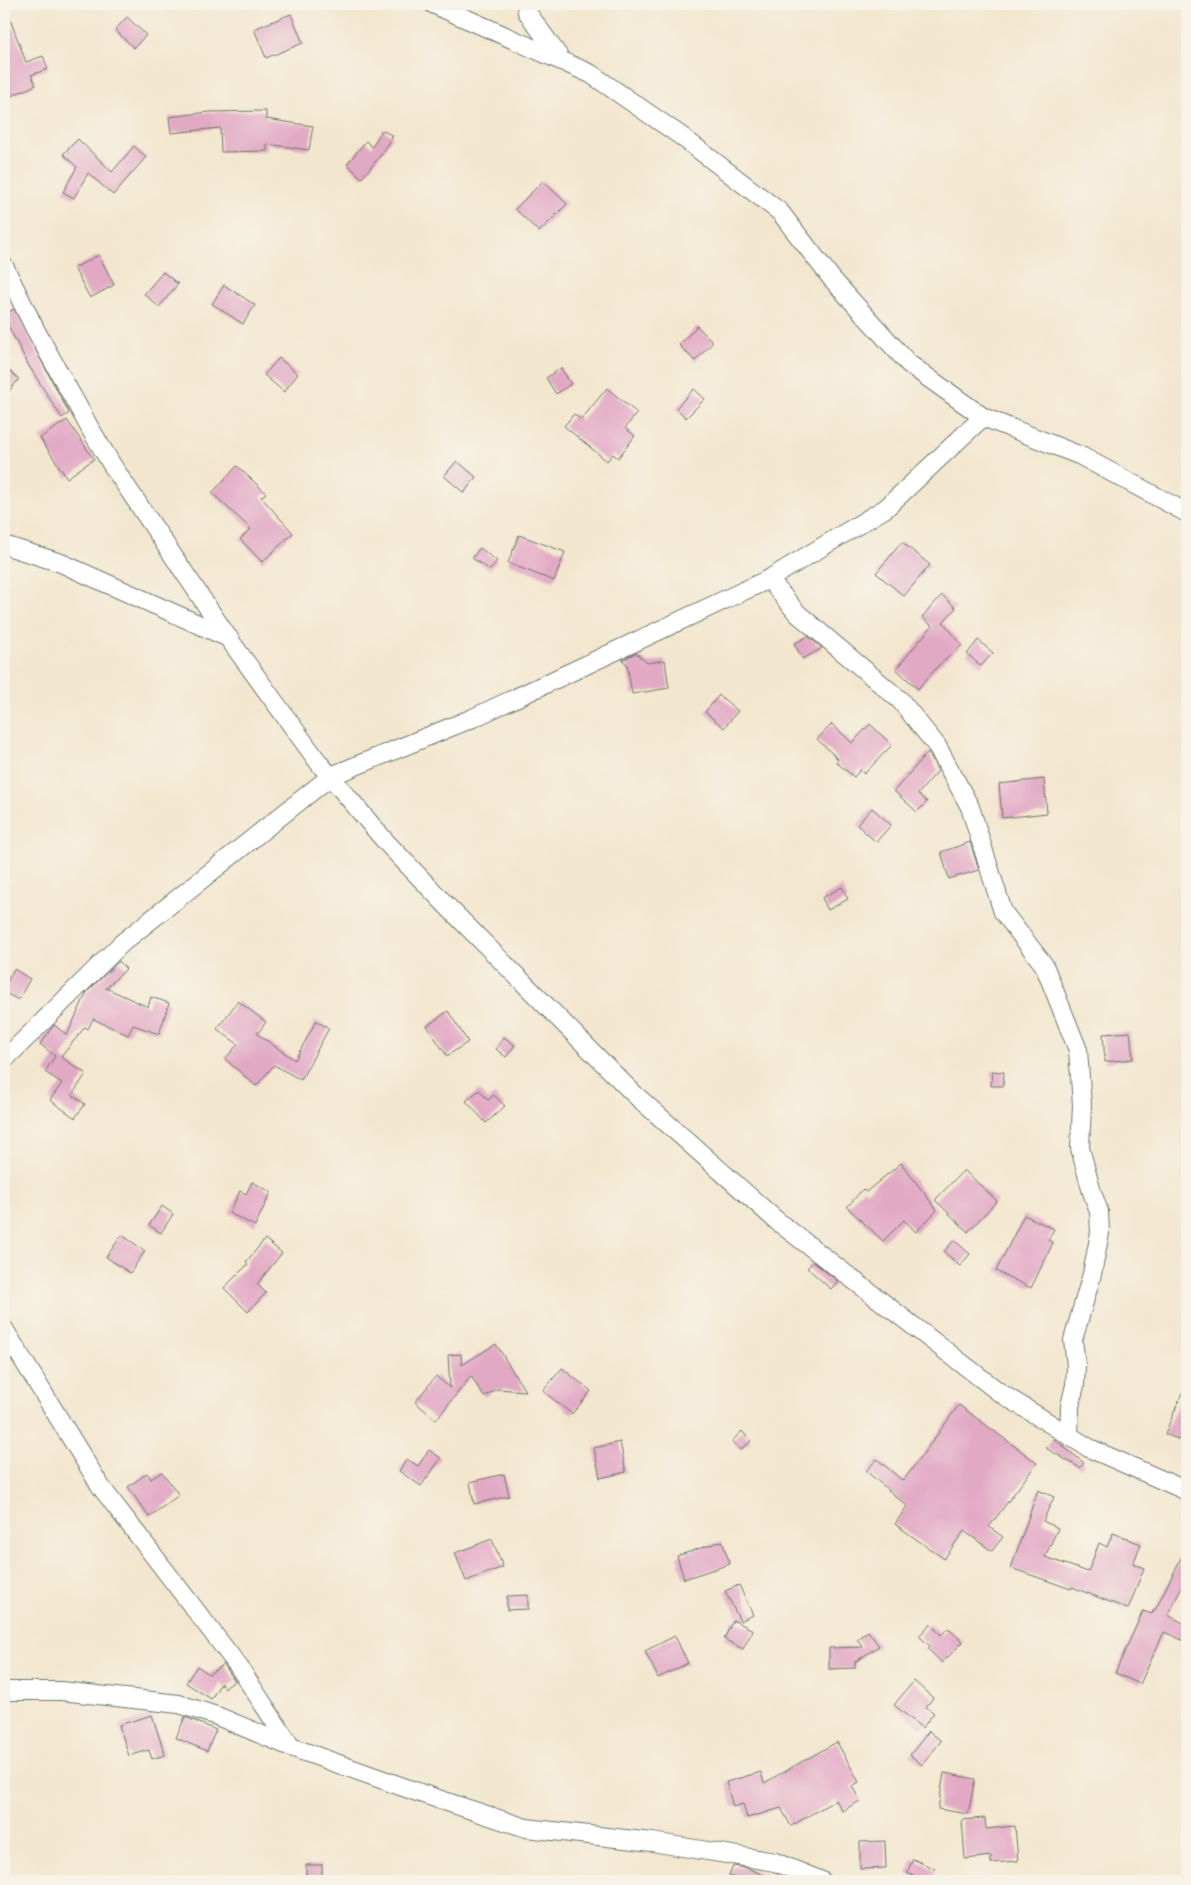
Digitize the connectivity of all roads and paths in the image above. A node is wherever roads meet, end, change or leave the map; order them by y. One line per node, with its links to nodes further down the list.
1 (433, 4): 3 (street)
2 (526, 8): 3 (street); 4 (street)
3 (506, 36): 4 (street)
4 (560, 59): 6 (street)
5 (4, 266): 10 (street)
6 (982, 417): 7 (street); 9 (street)
7 (1187, 513)
8 (4, 545): 10 (street)
9 (769, 579): 11 (street); 14 (street)
10 (229, 638): 11 (street)
11 (331, 776): 12 (street); 14 (street)
12 (4, 1060)
13 (4, 1329): 17 (street)
14 (1069, 1436): 15 (street)
15 (1187, 1491)
16 (4, 1691): 17 (street)
17 (291, 1747): 18 (street)
18 (822, 1881)

